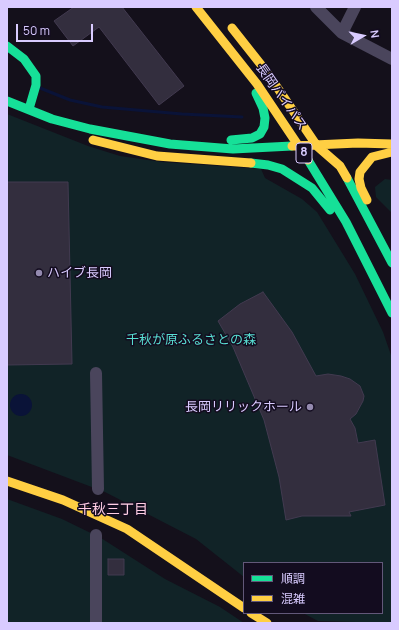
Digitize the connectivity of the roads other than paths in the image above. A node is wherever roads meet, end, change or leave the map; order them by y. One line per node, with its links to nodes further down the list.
1 (196, 7): 7 (main road, 長岡バイパス / 8)
2 (316, 7): 5 (street)
3 (355, 7): 5 (street)
4 (224, 19): 14 (main road, 長岡バイパス / 8)
5 (342, 33): 8 (street)
6 (7, 46): 10 (main road)
7 (230, 49): 12 (main road); 15 (main road, 長岡バイパス / 8)
8 (392, 59)
9 (7, 101): 10 (main road)
10 (29, 109): 11 (main road)
11 (52, 118): 12 (main road); 18 (main road)
12 (90, 129): 15 (main road)
13 (392, 144): 14 (main road)
14 (318, 146): 15 (main road); 19 (main road, 長岡バイパス / 8)
15 (300, 147): 18 (main road, 長岡バイパス / 8)
16 (392, 152): 17 (main road)
17 (392, 249)
18 (361, 252): 20 (main road, 長岡バイパス / 8)
19 (392, 263)
20 (392, 312)
21 (96, 373): 23 (street)
22 (7, 481): 25 (main road)
23 (98, 489)
24 (96, 535): 27 (street)
25 (243, 607)
26 (253, 614): 28 (main road)
27 (96, 623)
28 (267, 623)

